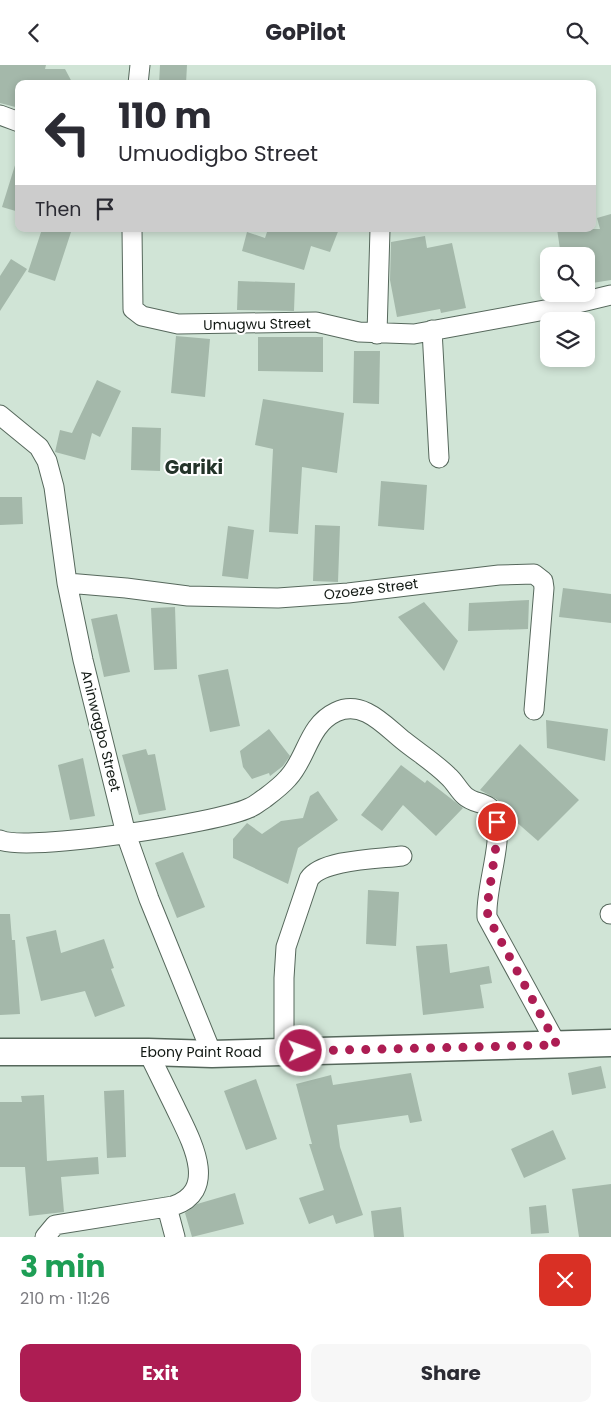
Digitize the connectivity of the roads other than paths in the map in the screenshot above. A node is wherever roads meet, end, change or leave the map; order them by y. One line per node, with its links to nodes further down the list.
1 (140, 65): 2 (street)
2 (138, 80)
3 (0, 115): 4 (street)
4 (15, 121)
5 (132, 232): 9 (street, Umugwu Street)
6 (380, 232): 9 (street)
7 (611, 295): 8 (street, Umugwu Street)
8 (432, 330): 9 (street, Umugwu Street); 11 (street)
9 (378, 334)
10 (0, 415): 12 (street, Aninwagbo Street)
11 (438, 458)
12 (67, 583): 13 (street, Ozoeze Street); 14 (street, Aninwagbo Street)
13 (534, 710)
14 (126, 834): 15 (street); 18 (street); 22 (street, Aninwagbo Street)
15 (0, 840)
16 (402, 856): 21 (street)
17 (611, 1043): 18 (street, Ebony Paint Road)
18 (557, 1045): 21 (street, Ebony Paint Road)
19 (0, 1052): 20 (street, Ebony Paint Road)
20 (148, 1052): 22 (street, Ebony Paint Road); 23 (street)
21 (284, 1052): 22 (street, Ebony Paint Road)
22 (212, 1054)
23 (167, 1207): 24 (street); 25 (street)
24 (45, 1237)
25 (175, 1237)

